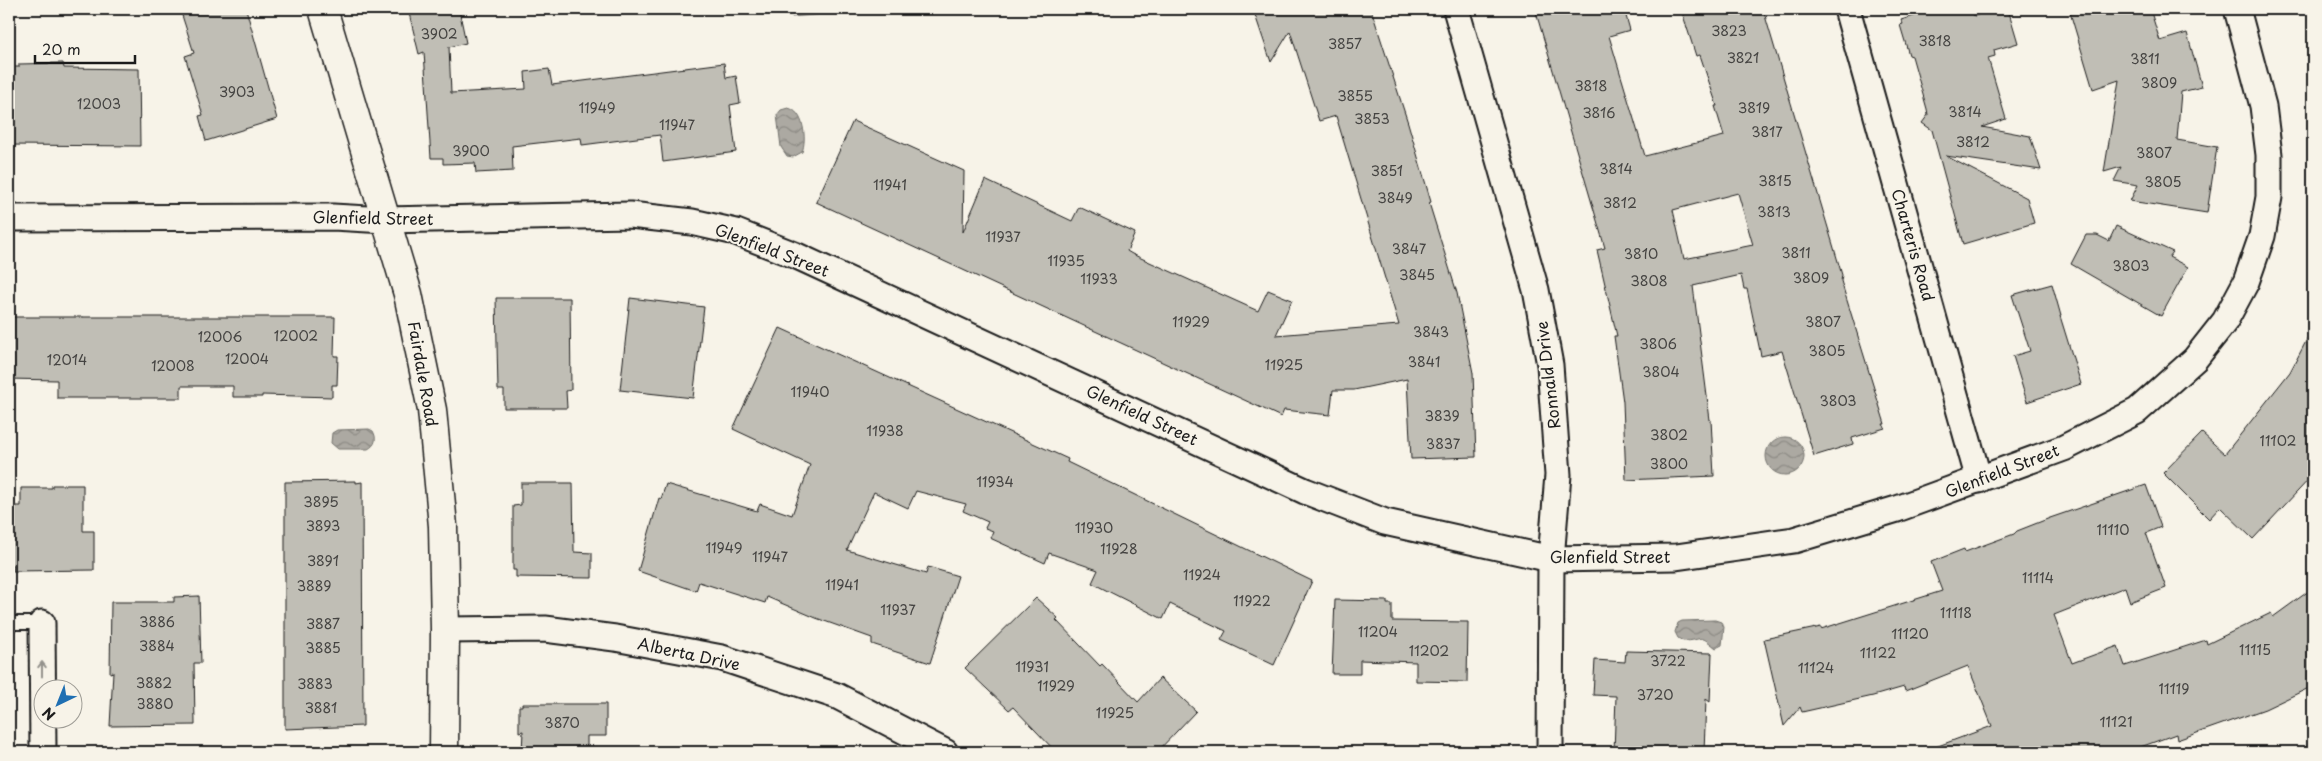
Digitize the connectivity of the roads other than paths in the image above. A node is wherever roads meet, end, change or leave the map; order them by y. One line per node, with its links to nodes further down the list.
1 (323, 9): 6 (street, Fairdale Road)
2 (1456, 9): 8 (street, Ronnald Drive)
3 (1847, 9): 7 (street, Charteris Road)
4 (2237, 9): 7 (street, Glenfield Street)
5 (9, 218): 6 (street, Glenfield Street)
6 (384, 220): 8 (street, Glenfield Street); 11 (street, Fairdale Road)
7 (1979, 480): 8 (street, Glenfield Street)
8 (1551, 559): 15 (street, Ronnald Drive)
9 (42, 623): 10 (lane); 12 (street, one-way to 9)
10 (9, 624)
11 (445, 630): 13 (street, Fairdale Road); 14 (street, Alberta Drive)
12 (42, 752)
13 (444, 752)
14 (945, 752)
15 (1550, 752)

